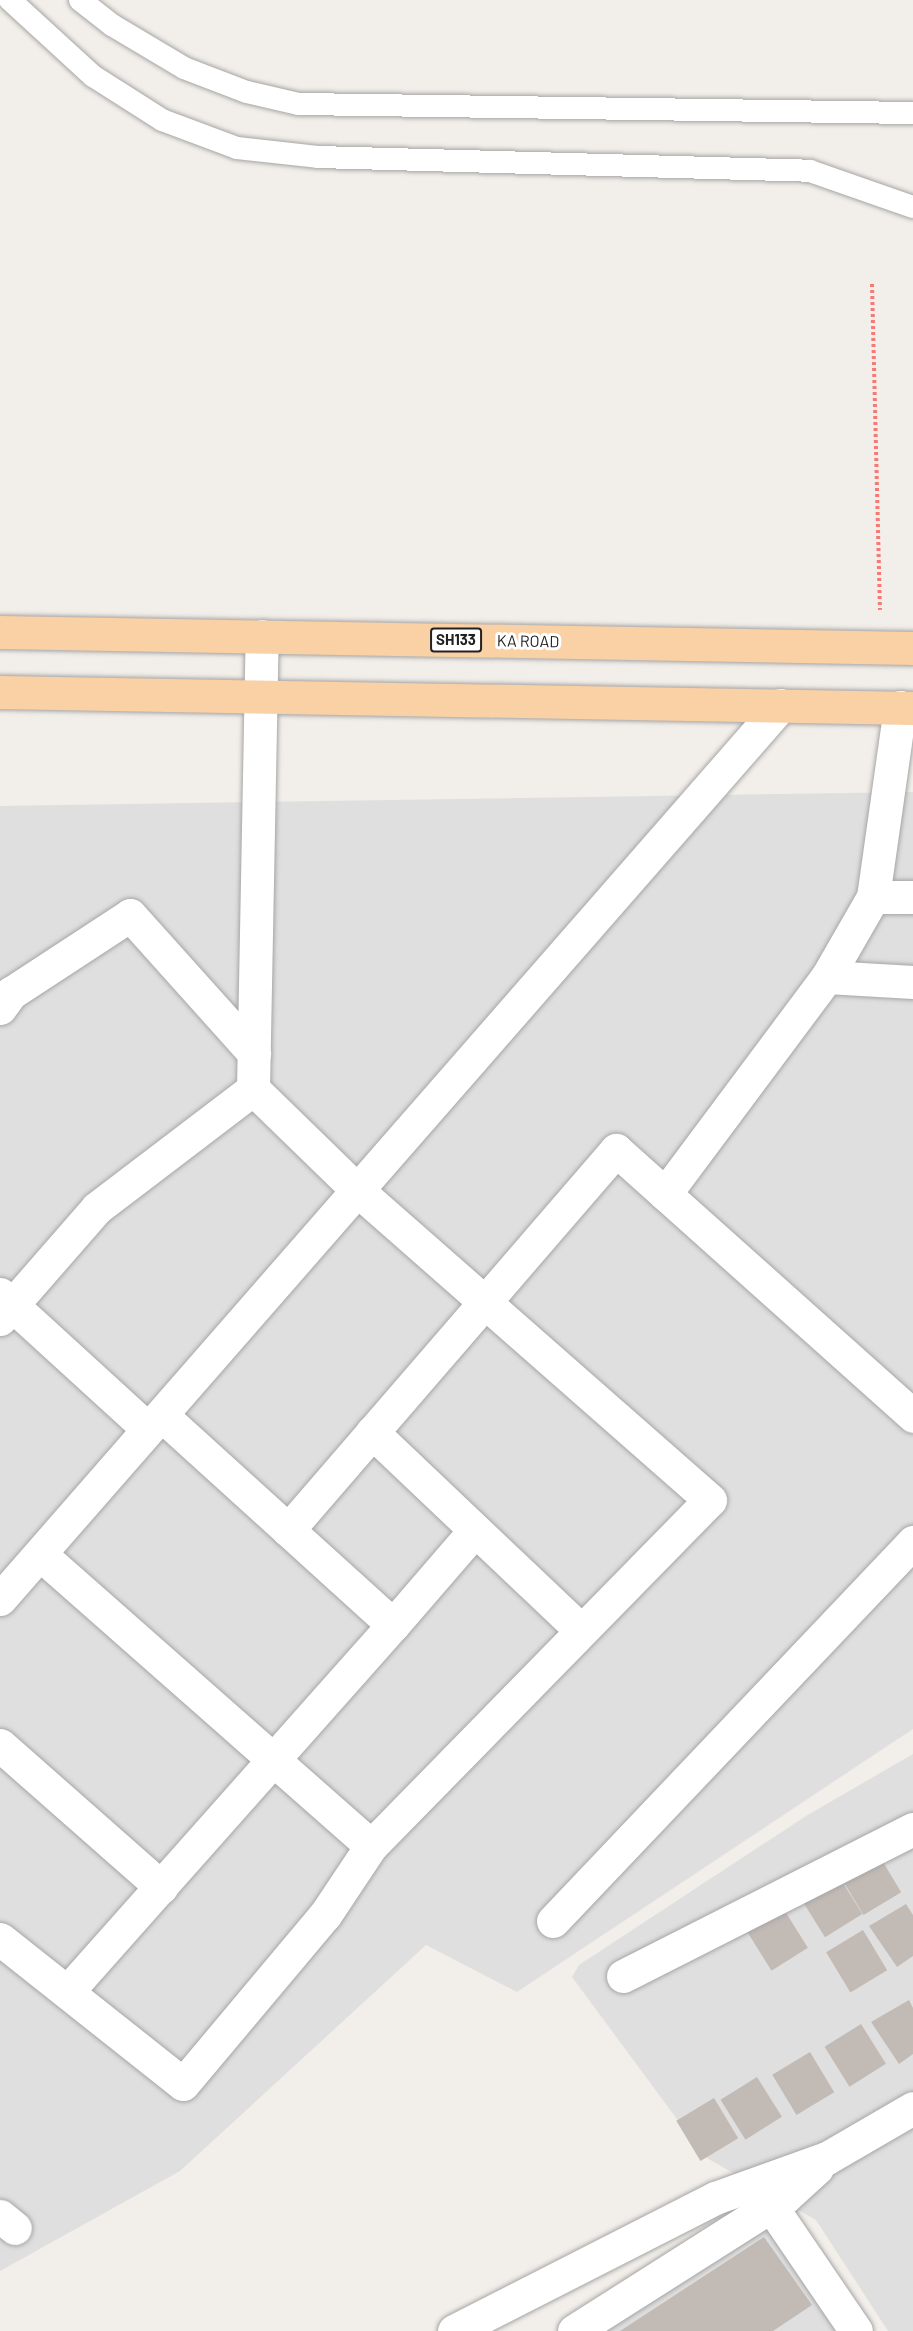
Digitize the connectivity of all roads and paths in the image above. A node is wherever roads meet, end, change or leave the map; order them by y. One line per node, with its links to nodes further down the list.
1 (10, 0): 4 (lane)
2 (80, 0): 3 (lane)
3 (913, 113)
4 (913, 207)
5 (872, 284): 8 (path)
6 (0, 632): 7 (main road, KA ROAD / SH133)
7 (262, 636): 8 (main road, KA ROAD / SH133); 10 (street)
8 (897, 647)
9 (0, 692): 10 (main road)
10 (261, 697): 11 (main road); 18 (street)
11 (781, 705): 12 (main road); 20 (street)
12 (906, 707): 13 (street)
13 (873, 897): 14 (street); 15 (street)
14 (913, 897)
15 (827, 977): 16 (street); 21 (street)
16 (913, 982)
17 (0, 1008): 18 (street)
18 (254, 1053): 19 (street)
19 (253, 1089): 20 (street); 23 (street)
20 (357, 1190): 22 (street); 25 (street)
21 (665, 1194): 22 (street); 24 (street)
22 (484, 1303): 26 (street); 33 (street)
23 (4, 1306): 25 (street)
24 (913, 1416)
25 (154, 1422): 27 (street); 30 (street)
26 (372, 1432): 27 (street); 28 (street)
27 (288, 1530): 32 (street)
28 (475, 1530): 32 (street); 33 (street)
29 (913, 1542): 39 (street)
30 (40, 1554): 31 (street); 35 (street)
31 (0, 1599)
32 (393, 1625): 35 (street)
33 (581, 1630): 37 (street)
34 (0, 1745): 38 (street)
35 (273, 1761): 37 (street); 38 (street)
36 (913, 1828): 41 (street)
37 (371, 1846): 42 (street)
38 (161, 1887): 42 (street)
39 (554, 1921)
40 (0, 1939): 42 (street)
41 (623, 1976)
42 (67, 1992)
43 (913, 2108): 44 (street)
44 (827, 2158): 45 (street); 47 (street)
45 (771, 2206): 46 (street); 48 (street)
46 (592, 2326)
47 (454, 2331)
48 (856, 2331)

